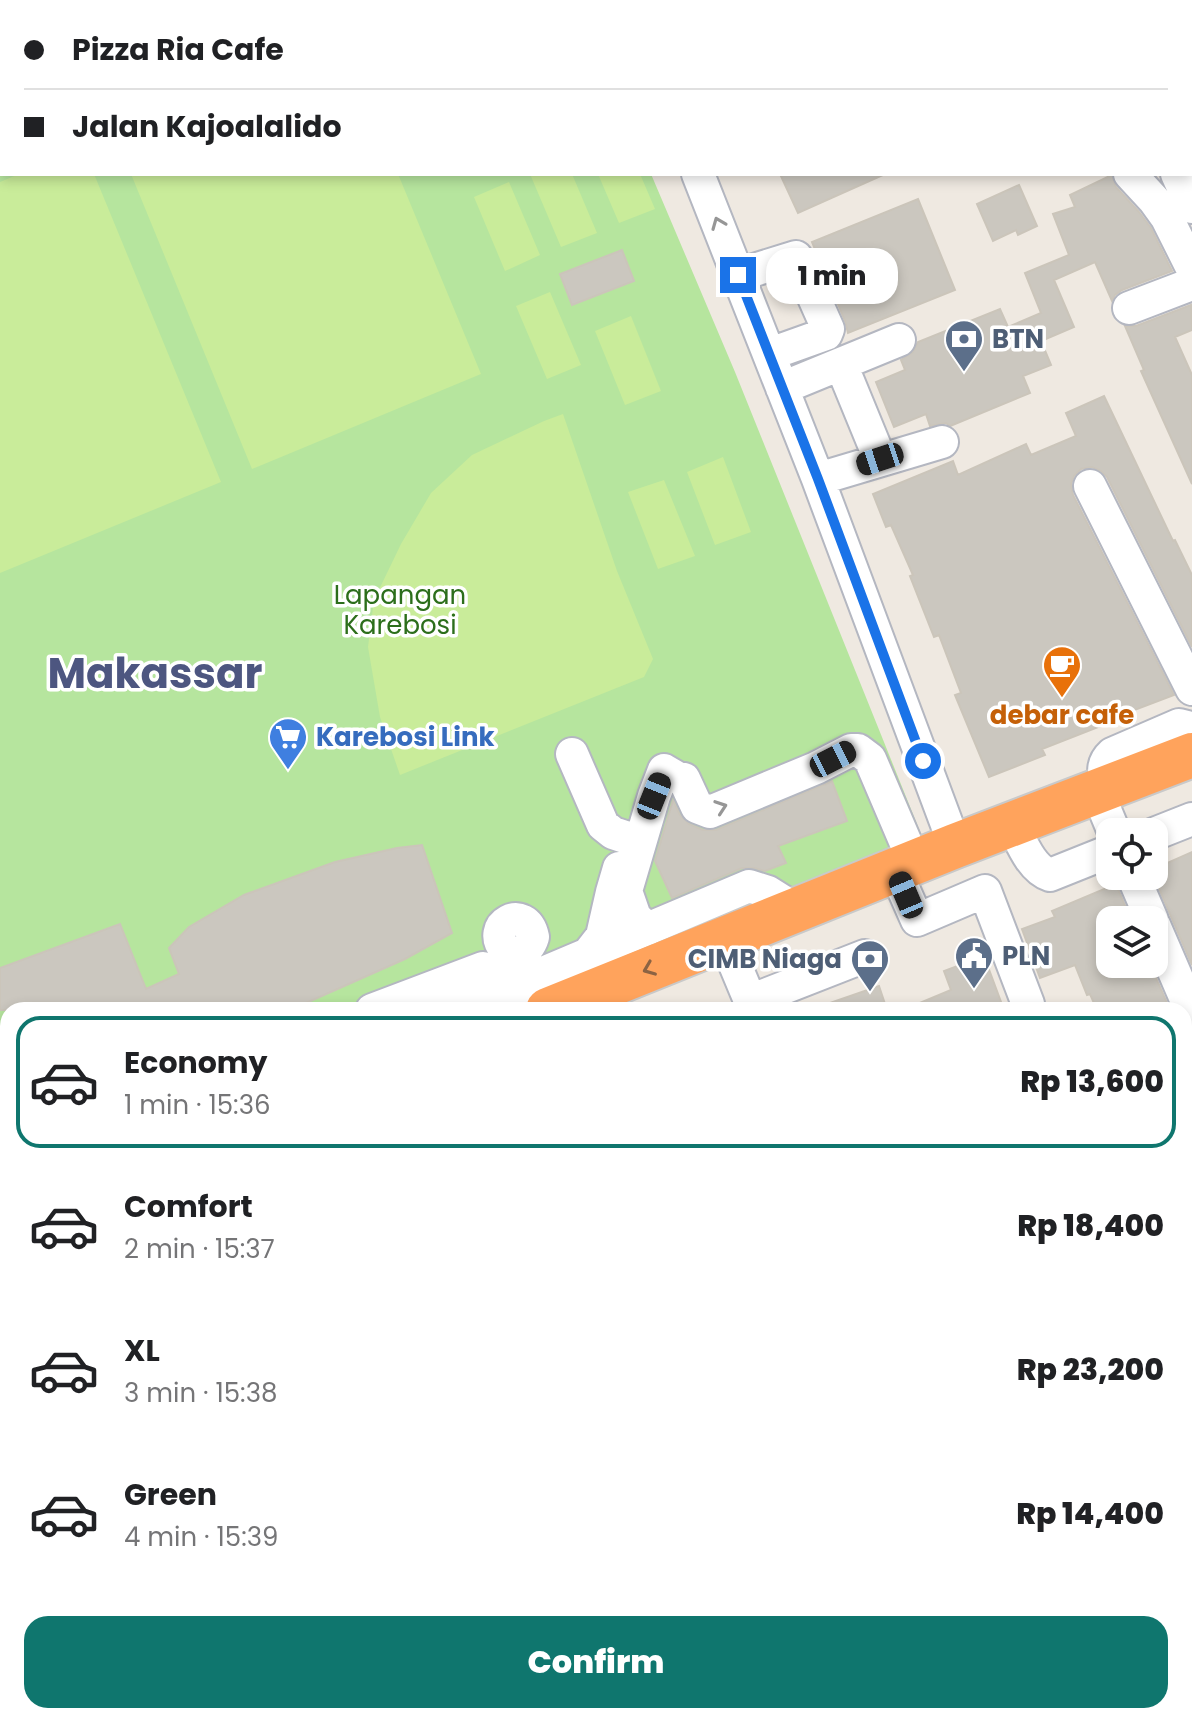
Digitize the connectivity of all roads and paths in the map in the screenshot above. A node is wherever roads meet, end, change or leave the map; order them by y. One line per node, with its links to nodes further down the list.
1 (701, 176): 6 (street, one-way to 1)
2 (1132, 176): 5 (street)
3 (1178, 176): 4 (street)
4 (1192, 207)
5 (1192, 268)
6 (738, 275): 10 (street); 10 (street)
7 (1192, 284): 8 (street)
8 (1129, 308)
9 (899, 340): 11 (street)
10 (770, 354): 12 (street)
11 (841, 364): 12 (street); 14 (street)
12 (782, 388): 15 (street)
13 (942, 442): 14 (street)
14 (880, 459): 15 (street)
15 (818, 479): 27 (street)
16 (1090, 486): 17 (street)
17 (1192, 689)
18 (1192, 734): 21 (street)
19 (572, 754): 26 (street)
20 (1192, 755): 21 (highway)
21 (1102, 789): 22 (street); 24 (highway)
22 (1110, 818)
23 (1192, 819): 25 (street)
24 (1012, 824): 27 (highway); 28 (street)
25 (1168, 828)
26 (635, 840): 29 (street, one-way to 29); 31 (street); 33 (street)
27 (955, 846): 29 (highway)
28 (1096, 857)
29 (905, 866): 30 (highway); 41 (street)
30 (795, 909): 31 (street); 32 (highway)
31 (648, 929): 33 (street)
32 (724, 938): 36 (highway, one-way to 36); 39 (street)
33 (588, 954): 36 (street)
34 (865, 956): 40 (street)
35 (1168, 957): 42 (street)
36 (523, 978): 37 (street); 38 (street)
37 (410, 1002)
38 (467, 1002)
39 (751, 1002)
40 (759, 1002)
41 (1027, 1002)
42 (1187, 1002)

